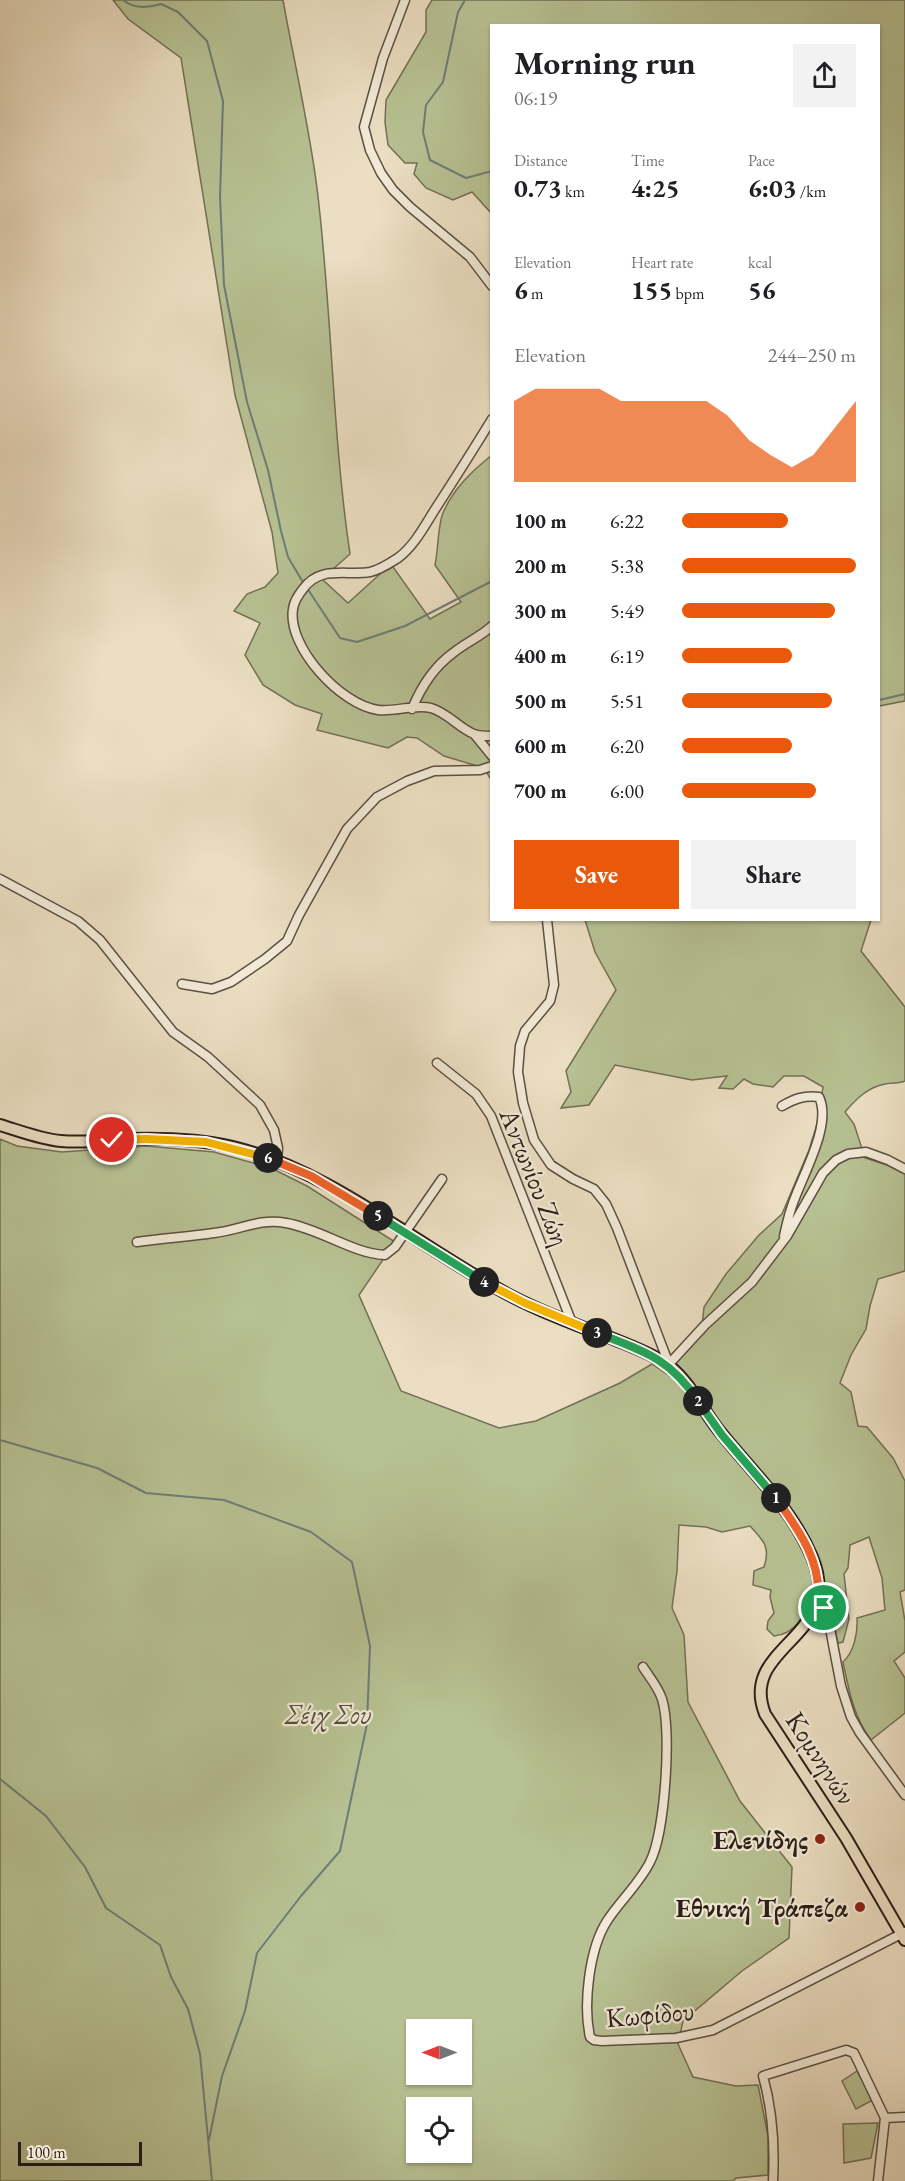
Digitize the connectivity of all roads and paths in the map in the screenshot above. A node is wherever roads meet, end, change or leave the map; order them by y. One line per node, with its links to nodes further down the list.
1 (405, 0): 2 (street)
2 (490, 283)
3 (490, 422): 5 (street)
4 (490, 627): 5 (street)
5 (412, 709): 6 (street)
6 (475, 735): 7 (street); 8 (street)
7 (490, 736)
8 (490, 754)
9 (490, 767): 12 (street)
10 (0, 879): 16 (street)
11 (547, 921): 23 (street)
12 (182, 984)
13 (437, 1063): 22 (street, Αντωνίου Ζώη)
14 (782, 1106): 21 (street)
15 (0, 1125): 16 (main road)
16 (277, 1161): 19 (main road)
17 (905, 1169): 21 (street)
18 (442, 1179): 19 (street)
19 (404, 1232): 20 (street); 22 (main road)
20 (137, 1242)
21 (783, 1243): 23 (street)
22 (572, 1323): 23 (main road)
23 (670, 1367): 24 (main road)
24 (817, 1604): 26 (street); 27 (main road, Κομνηνών)
25 (643, 1667): 27 (street, Κωφίδου)
26 (905, 1795)
27 (904, 1935)
28 (885, 2118): 29 (street); 30 (street); 31 (street)
29 (905, 2118)
30 (773, 2181)
31 (878, 2181)

